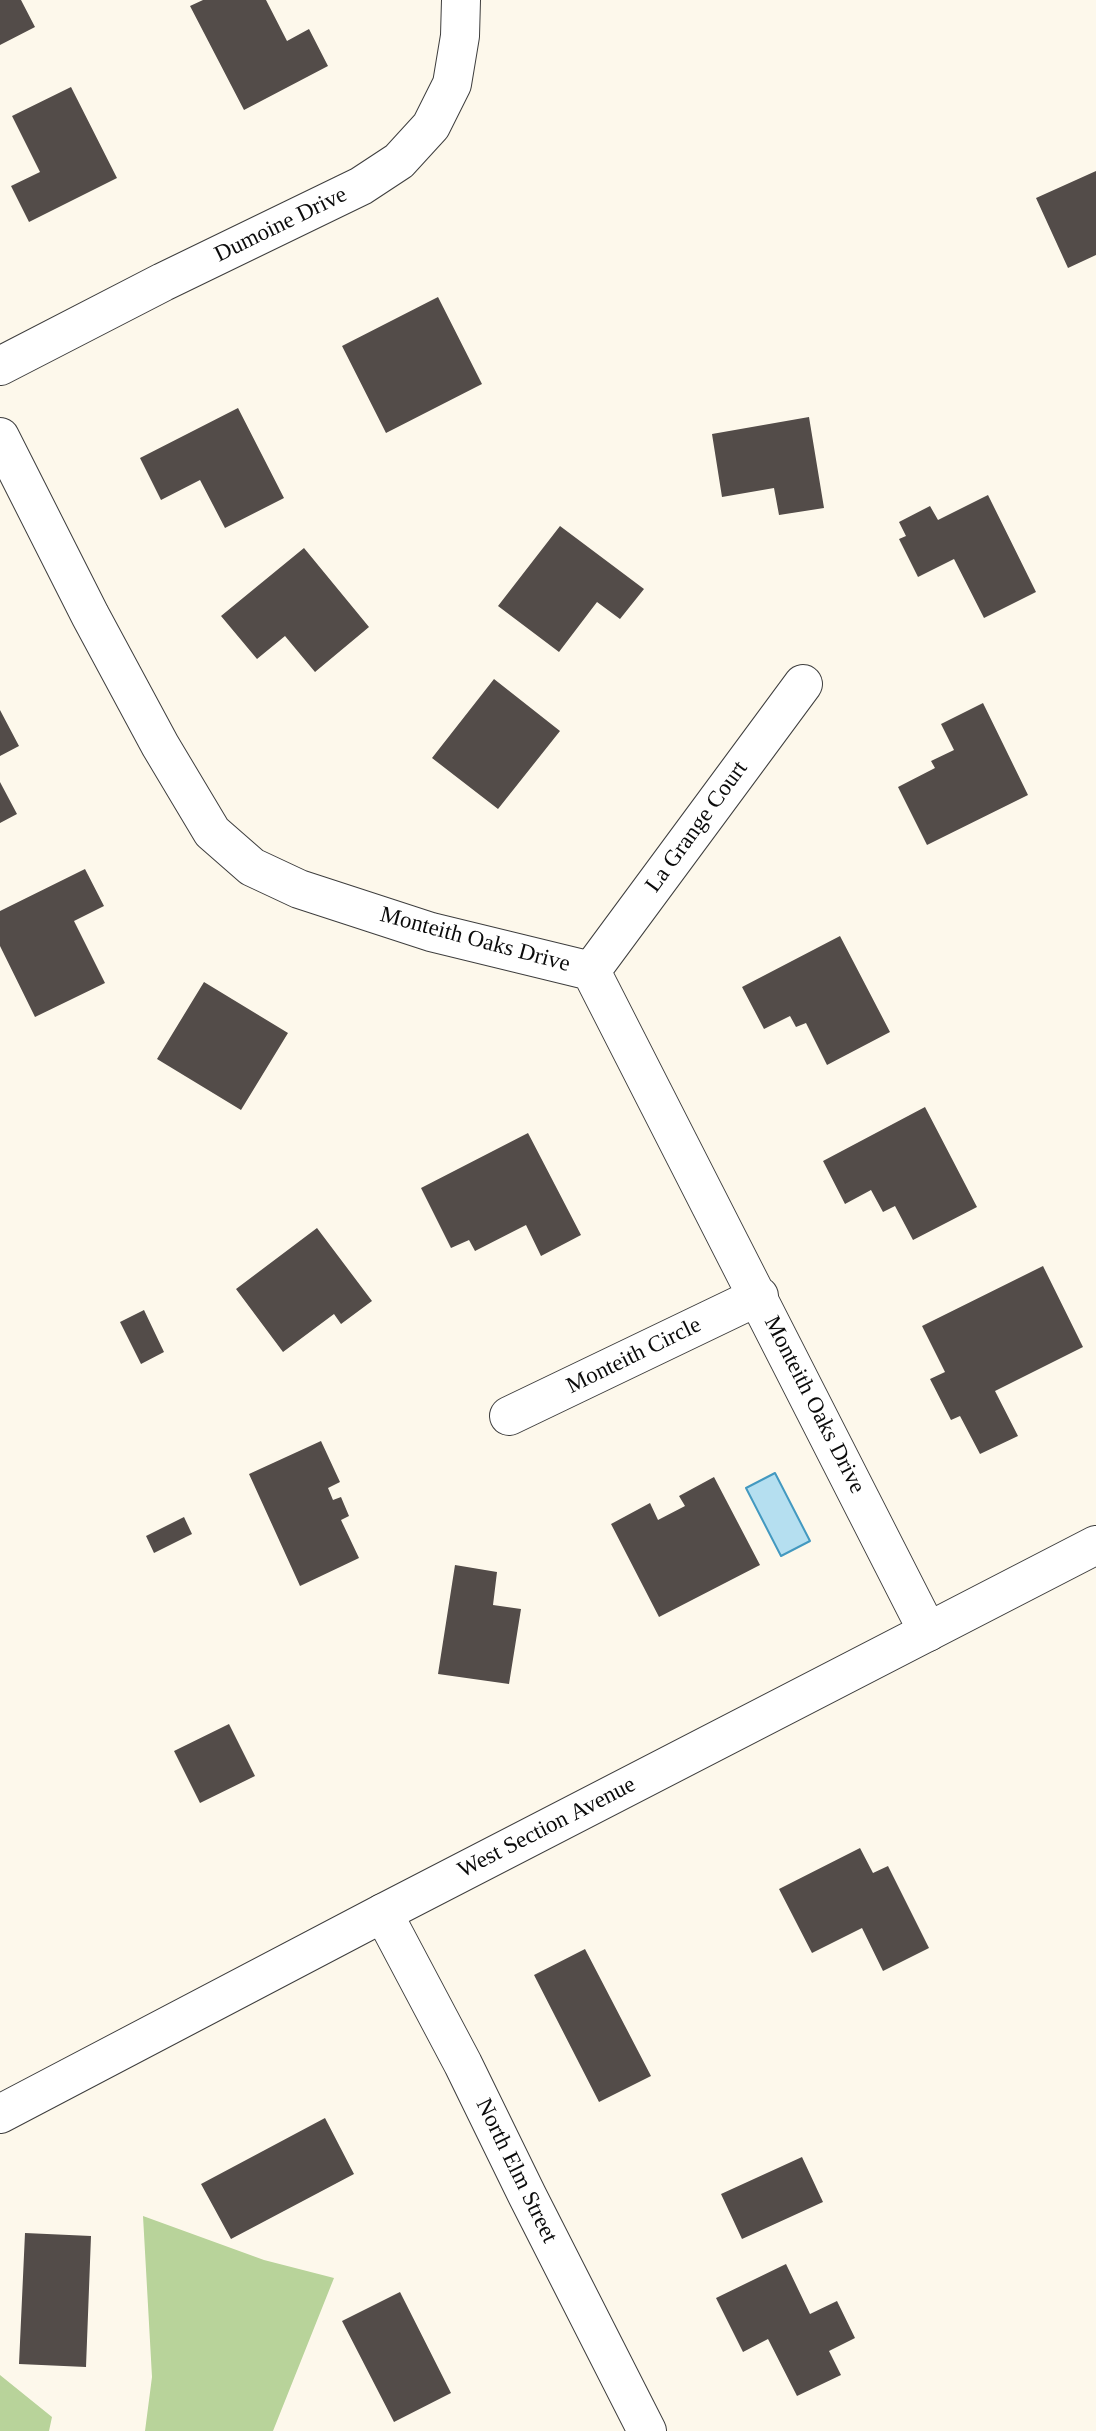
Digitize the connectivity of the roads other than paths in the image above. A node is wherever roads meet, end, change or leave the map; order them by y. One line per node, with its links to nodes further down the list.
1 (461, 0): 2 (street, Dumoine Drive)
2 (0, 366)
3 (0, 437): 5 (street, Monteith Oaks Drive)
4 (803, 684): 5 (street, La Grange Court)
5 (591, 971): 6 (street, Monteith Oaks Drive)
6 (759, 1296): 7 (street, Monteith Circle); 9 (street, Monteith Oaks Drive)
7 (509, 1416)
8 (1096, 1545): 9 (street, West Section Avenue)
9 (928, 1632): 10 (street, West Section Avenue)
10 (383, 1913): 11 (street, West Section Avenue); 12 (street, North Elm Street)
11 (0, 2114)
12 (647, 2431)

